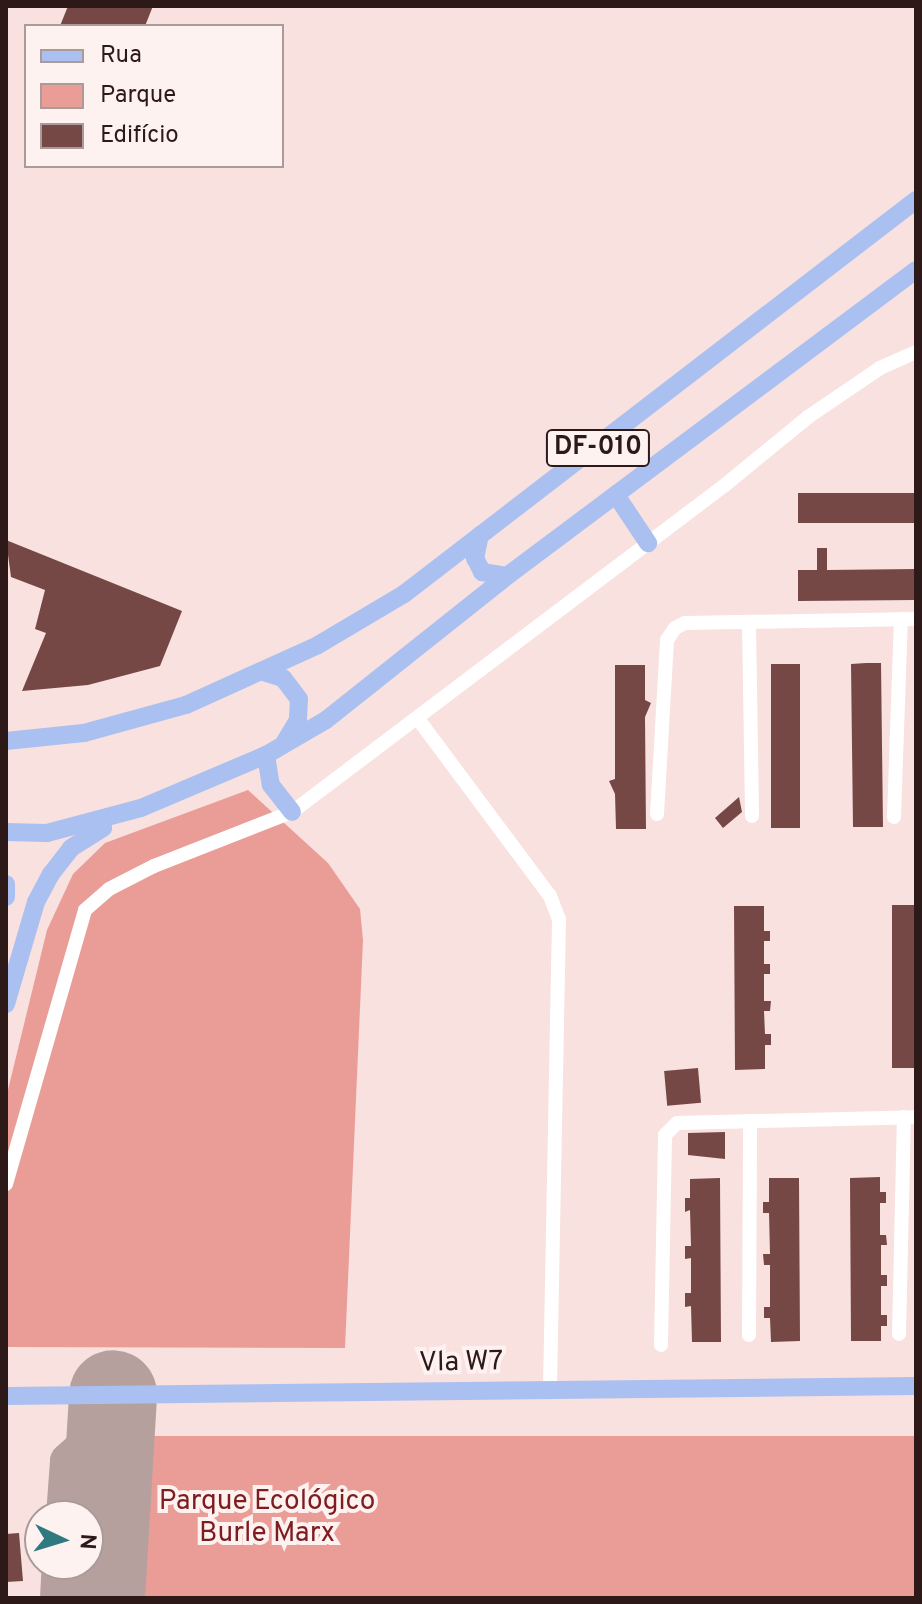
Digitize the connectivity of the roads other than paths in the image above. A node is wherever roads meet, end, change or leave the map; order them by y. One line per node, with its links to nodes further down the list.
1 (916, 200): 7 (main road, DF-010)
2 (916, 270): 4 (main road, DF-010)
3 (916, 277): 4 (street)
4 (883, 296): 6 (main road, DF-010)
5 (916, 352): 8 (street)
6 (616, 495): 8 (main road); 9 (main road, DF-010)
7 (480, 535): 9 (main road); 12 (main road, DF-010)
8 (648, 543): 13 (street)
9 (507, 576): 15 (main road, DF-010)
10 (908, 619): 11 (street); 20 (street)
11 (749, 622): 18 (street); 19 (street)
12 (263, 672): 14 (main road, DF-010); 15 (main road)
13 (418, 719): 17 (street); 32 (street)
14 (6, 741)
15 (272, 752): 16 (main road, DF-010); 17 (main road)
16 (141, 808): 21 (main road, DF-010); 24 (main road)
17 (292, 812): 27 (street)
18 (657, 814)
19 (752, 816)
20 (894, 817)
21 (6, 832)
22 (6, 884): 23 (main road)
23 (6, 897)
24 (6, 1004)
25 (910, 1117): 26 (street); 28 (street)
26 (750, 1125): 29 (street); 30 (street)
27 (6, 1184)
28 (899, 1334)
29 (749, 1335)
30 (661, 1345)
31 (916, 1386): 32 (main road, Vla W7)
32 (550, 1390): 33 (main road, Vla W7)
33 (6, 1396)

